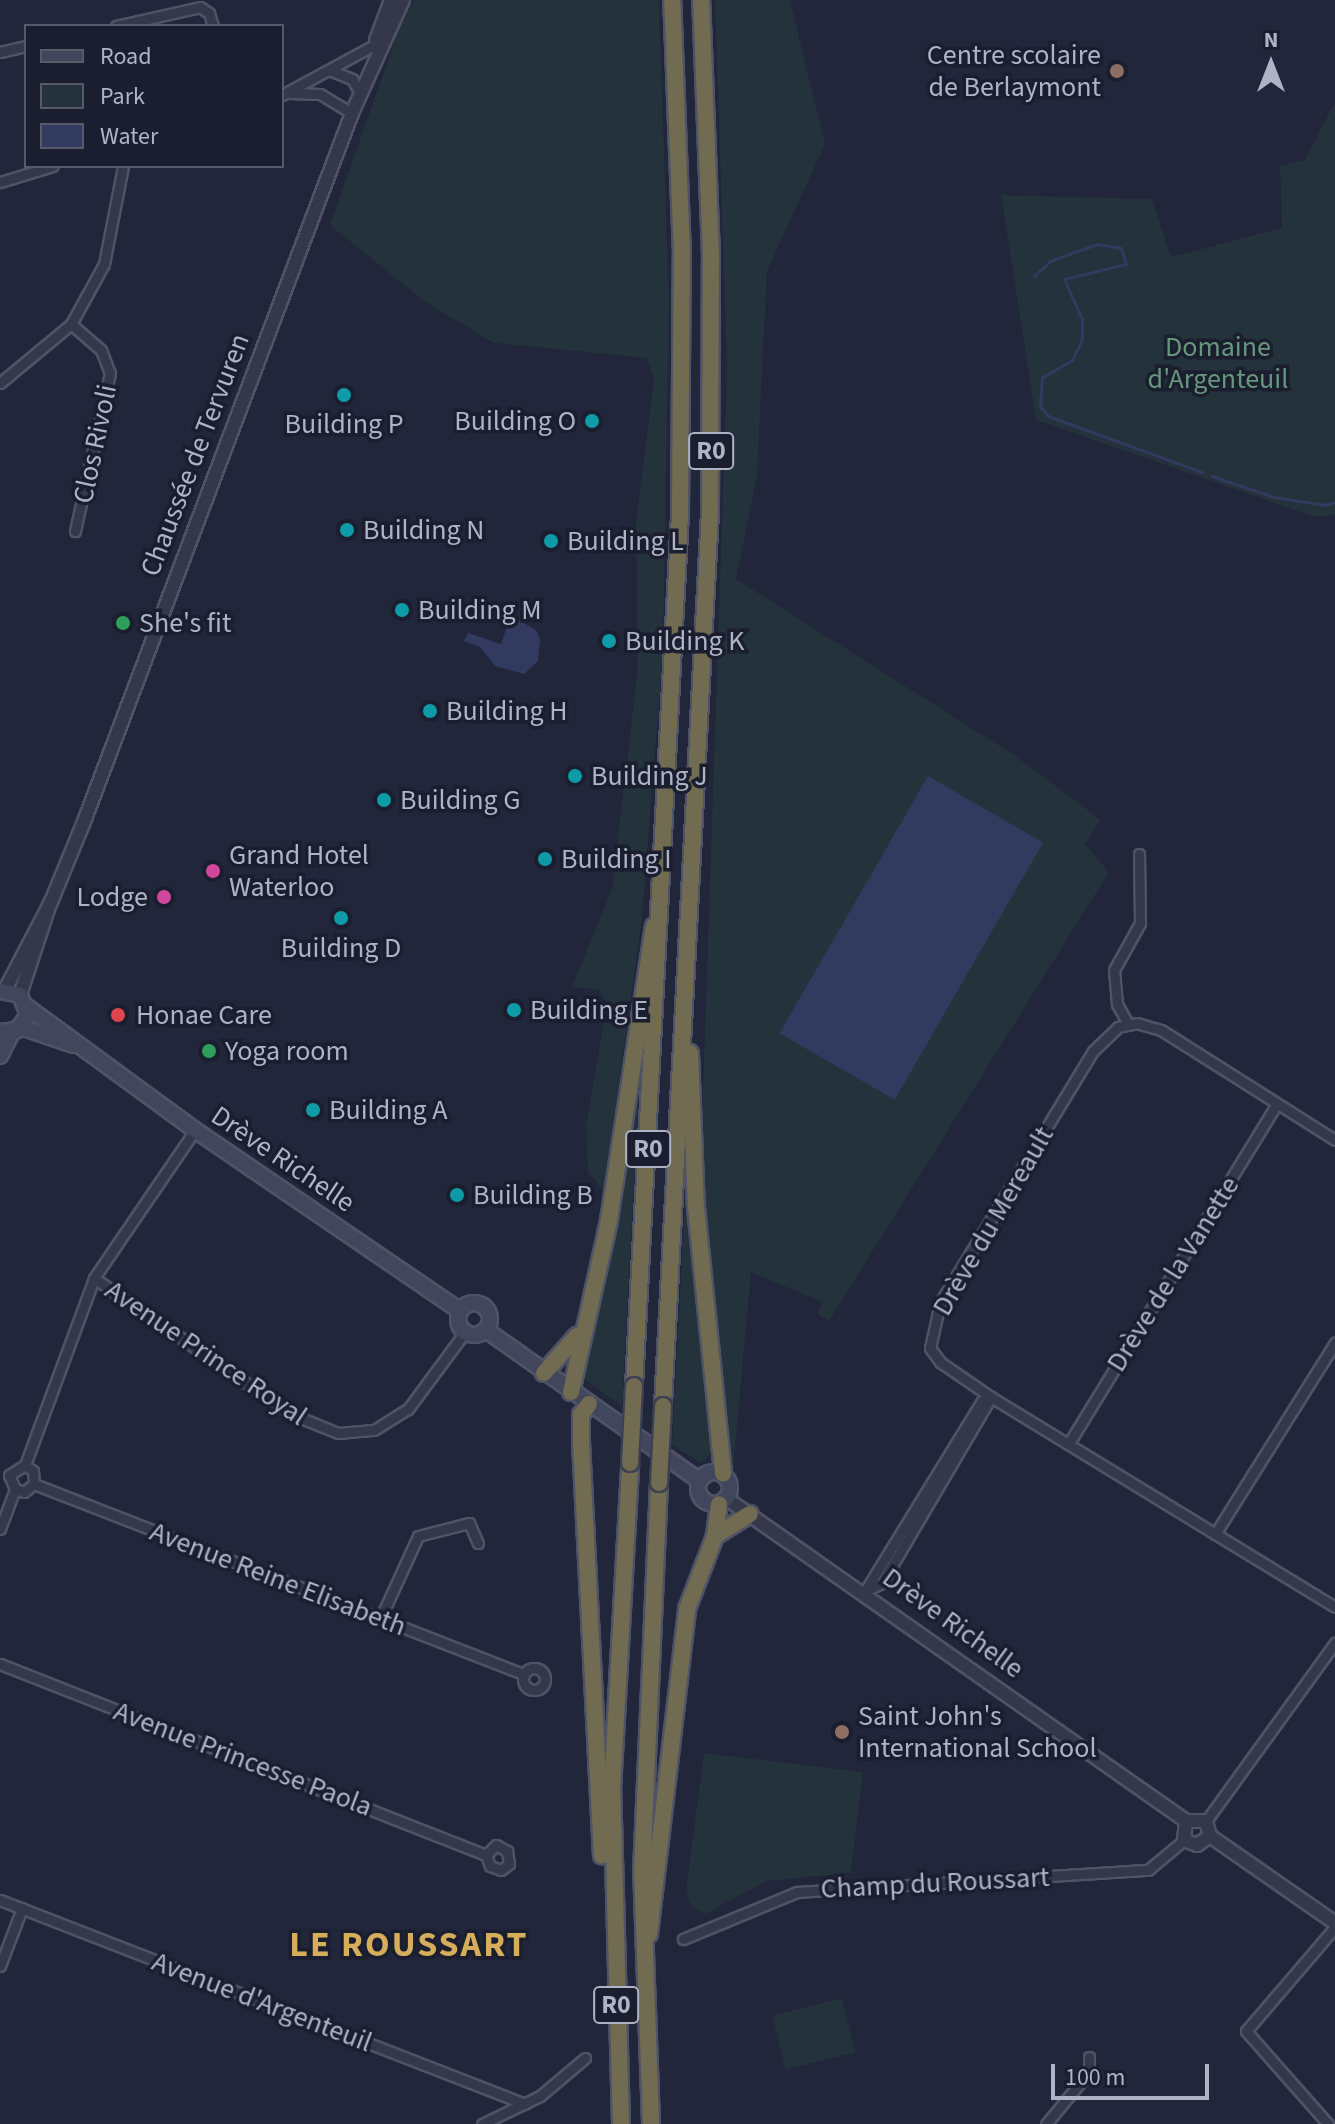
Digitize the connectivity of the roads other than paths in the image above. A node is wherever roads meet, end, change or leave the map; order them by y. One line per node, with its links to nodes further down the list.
1 (391, 0): 7 (street, Chaussée de Tervuren)
2 (403, 0): 10 (street, Chaussée de Tervuren)
3 (672, 0): 23 (highway, R0)
4 (701, 0): 28 (highway, R0)
5 (125, 24): 6 (street)
6 (212, 24)
7 (374, 45): 10 (street, Chaussée de Tervuren); 11 (street)
8 (24, 46): 9 (street)
9 (0, 52)
10 (369, 70): 12 (street, Chaussée de Tervuren)
11 (332, 71): 12 (street); 13 (street)
12 (360, 93): 14 (street, Chaussée de Tervuren)
13 (284, 94): 14 (street)
14 (352, 113): 22 (street, Chaussée de Tervuren)
15 (46, 168): 17 (street)
16 (123, 168): 18 (street)
17 (0, 182)
18 (71, 324): 19 (street); 20 (street, Clos Rivoli)
19 (0, 383)
20 (75, 531)
21 (1139, 854): 26 (street)
22 (51, 902): 24 (street, Chaussée de Tervuren); 25 (street, Chaussée de Tervuren)
23 (661, 913): 36 (highway); 67 (highway, R0, bridge)
24 (2, 990): 25 (main road, Drève Richelle)
25 (24, 1001): 27 (main road); 29 (main road, Drève Richelle)
26 (1128, 1024): 31 (street); 42 (street, Drève du Mereault)
27 (11, 1030): 29 (main road, Drève Richelle); 30 (main road)
28 (684, 1030): 46 (highway); 72 (highway, R0, bridge)
29 (78, 1047): 32 (main road, Drève Richelle)
30 (0, 1056)
31 (1277, 1104): 33 (street); 44 (street, Drève de la Vanette)
32 (195, 1130): 34 (street); 35 (main road, Drève Richelle)
33 (1335, 1140)
34 (94, 1278): 38 (street, Avenue Prince Royal); 45 (street)
35 (460, 1311): 37 (main road); 38 (main road)
36 (582, 1328): 40 (highway); 41 (highway)
37 (486, 1330): 38 (main road); 40 (main road)
38 (465, 1332)
39 (1335, 1343): 53 (street)
40 (544, 1373): 41 (main road)
41 (571, 1392): 43 (main road)
42 (991, 1397): 44 (street, Drève du Mereault); 56 (street)
43 (589, 1404): 47 (main road); 67 (highway)
44 (1069, 1443): 53 (street, Drève du Mereault)
45 (25, 1465): 48 (street); 49 (street)
46 (723, 1474): 47 (main road); 50 (main road)
47 (699, 1480): 50 (main road)
48 (34, 1484): 49 (street); 58 (street, Avenue Reine Elisabeth)
49 (15, 1489): 52 (street)
50 (723, 1501): 51 (street, Drève Richelle); 54 (highway)
51 (750, 1514): 54 (highway); 56 (street, Drève Richelle)
52 (0, 1529)
53 (1215, 1534): 57 (street, Drève du Mereault)
54 (715, 1536): 72 (highway)
55 (478, 1543): 58 (street)
56 (865, 1591): 62 (street, Drève Richelle)
57 (1335, 1607)
58 (380, 1619): 61 (street, Avenue Reine Elisabeth)
59 (1335, 1643): 63 (street)
60 (0, 1664): 66 (street, Avenue Princesse Paola)
61 (523, 1674)
62 (1186, 1821): 63 (street); 65 (street)
63 (1206, 1821): 64 (street)
64 (1210, 1836): 65 (street); 70 (street)
65 (1184, 1840): 71 (street, Champ du Roussart)
66 (486, 1855)
67 (612, 1886): 78 (highway, R0)
68 (0, 1900): 69 (street, Avenue d'Argenteuil)
69 (22, 1908): 73 (street); 76 (street, Avenue d'Argenteuil)
70 (1335, 1925): 81 (street)
71 (683, 1939)
72 (643, 1955): 79 (highway, R0)
73 (0, 1966)
74 (1089, 2057): 80 (street)
75 (585, 2058): 76 (street)
76 (525, 2104): 77 (street)
77 (482, 2124)
78 (621, 2124)
79 (651, 2124)
80 (1046, 2124)
81 (1328, 2124)

